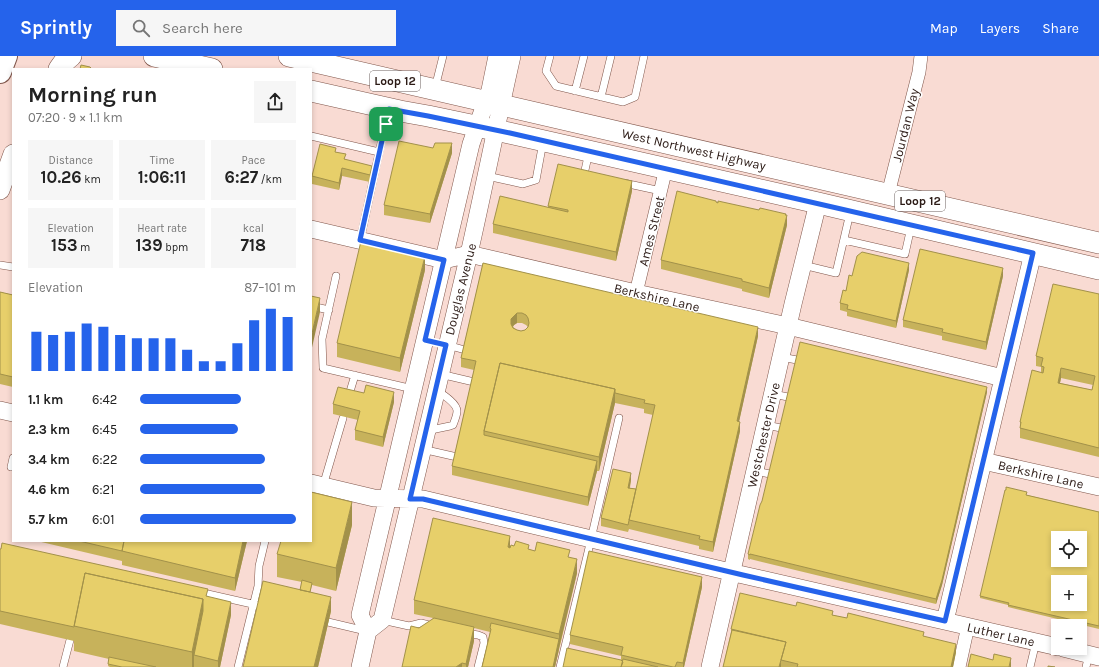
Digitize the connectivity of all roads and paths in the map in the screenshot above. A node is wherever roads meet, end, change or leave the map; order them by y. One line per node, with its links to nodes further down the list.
1 (6, 56): 17 (highway)
2 (55, 56): 14 (main road)
3 (71, 56): 15 (main road)
4 (289, 56): 18 (main road, West Northwest Highway / Loop 12)
5 (444, 56): 18 (lane)
6 (497, 56): 22 (street, Douglas Avenue)
7 (512, 56): 22 (street, Douglas Avenue)
8 (550, 56): 20 (lane)
9 (584, 56): 20 (lane)
10 (611, 56): 21 (lane)
11 (644, 56): 21 (lane)
12 (921, 56): 37 (street, Jourdan Way)
13 (156, 59): 16 (main road)
14 (50, 68)
15 (60, 68)
16 (206, 68)
17 (0, 72)
18 (435, 90): 22 (main road, West Northwest Highway / Loop 12); 24 (main road)
19 (312, 91): 23 (main road, West Northwest Highway / Loop 12)
20 (575, 91): 21 (lane)
21 (602, 97)
22 (494, 104): 25 (street, Douglas Avenue); 37 (main road, West Northwest Highway / Loop 12)
23 (389, 109): 24 (main road, West Northwest Highway / Loop 12); 29 (lane)
24 (428, 116): 25 (main road, West Northwest Highway / Loop 12)
25 (487, 129): 27 (main road, West Northwest Highway / Loop 12); 32 (street, Douglas Avenue); 48 (street, Douglas Avenue)
26 (312, 136): 29 (lane)
27 (544, 141): 28 (main road, West Northwest Highway / Loop 12); 32 (lane)
28 (589, 151): 31 (main road, West Northwest Highway / Loop 12); 33 (lane)
29 (379, 152): 43 (lane)
30 (12, 157): 35 (main road)
31 (666, 168): 36 (street, Ames Street); 38 (main road, West Northwest Highway / Loop 12)
32 (486, 176): 47 (street, Douglas Avenue)
33 (592, 176)
34 (615, 181): 36 (lane)
35 (0, 190)
36 (660, 192): 54 (street, Ames Street)
37 (888, 194): 39 (main road, West Northwest Highway / Loop 12)
38 (818, 203): 39 (main road); 40 (main road, West Northwest Highway / Loop 12); 50 (street, Westchester Drive)
39 (952, 209): 45 (main road, West Northwest Highway / Loop 12)
40 (851, 211): 41 (main road, West Northwest Highway / Loop 12); 44 (lane)
41 (912, 225): 44 (lane); 46 (main road, West Northwest Highway / Loop 12)
42 (312, 229): 43 (street, Berkshire Lane)
43 (360, 240): 48 (street, Berkshire Lane)
44 (844, 240): 50 (lane)
45 (1099, 243)
46 (1033, 253): 52 (main road, West Northwest Highway / Loop 12); 63 (street)
47 (469, 254): 48 (street, Berkshire Lane); 54 (street, Berkshire Lane); 59 (street, Douglas Avenue)
48 (444, 260): 58 (street, Douglas Avenue)
49 (0, 264): 51 (lane)
50 (803, 265): 57 (street, Westchester Drive)
51 (12, 268)
52 (1099, 269)
53 (336, 276): 56 (lane)
54 (636, 293): 57 (street, Berkshire Lane)
55 (312, 306): 56 (lane)
56 (329, 310): 62 (lane)
57 (788, 326): 63 (street, Berkshire Lane); 84 (street, Westchester Drive)
58 (425, 340): 59 (street); 61 (street, Douglas Avenue)
59 (446, 345): 60 (lane); 64 (street, Douglas Avenue)
60 (466, 350)
61 (418, 368): 64 (street); 66 (street, Douglas Avenue)
62 (355, 375): 66 (lane); 67 (lane)
63 (1003, 378): 77 (street)
64 (438, 382): 65 (lane); 72 (street, Douglas Avenue); 72 (lane)
65 (474, 382)
66 (413, 389): 80 (street, Douglas Avenue)
67 (348, 399)
68 (0, 410): 69 (street)
69 (12, 414)
70 (342, 418): 78 (lane)
71 (618, 418): 82 (lane)
72 (426, 431): 73 (street, Douglas Avenue)
73 (422, 449): 74 (lane); 81 (street, Douglas Avenue)
74 (456, 457)
75 (12, 462): 76 (lane)
76 (11, 467)
77 (979, 470): 79 (street, Berkshire Lane); 88 (street)
78 (317, 485): 80 (street, Luther Lane)
79 (1099, 487)
80 (387, 498): 81 (street, Luther Lane); 93 (street, Douglas Avenue)
81 (410, 499): 82 (street, Luther Lane); 87 (street, Douglas Avenue)
82 (591, 539): 84 (street, Luther Lane); 103 (lane)
83 (265, 542): 86 (lane)
84 (732, 572): 88 (street, Luther Lane); 104 (street, Westchester Drive)
85 (194, 591): 86 (lane)
86 (257, 605): 100 (lane)
87 (382, 620): 91 (lane); 93 (street)
88 (945, 621): 90 (street, Luther Lane)
89 (328, 622): 93 (lane)
90 (968, 626): 95 (street, Luther Lane); 105 (street)
91 (442, 628)
92 (456, 631): 102 (lane)
93 (368, 632): 101 (street)
94 (70, 640): 99 (lane)
95 (1036, 642): 96 (street, Luther Lane); 106 (lane)
96 (1051, 645)
97 (1081, 655): 98 (street)
98 (1091, 659)
99 (63, 667)
100 (238, 667)
101 (360, 667)
102 (478, 667)
103 (560, 667)
104 (710, 667)
105 (959, 667)
106 (1030, 667)

